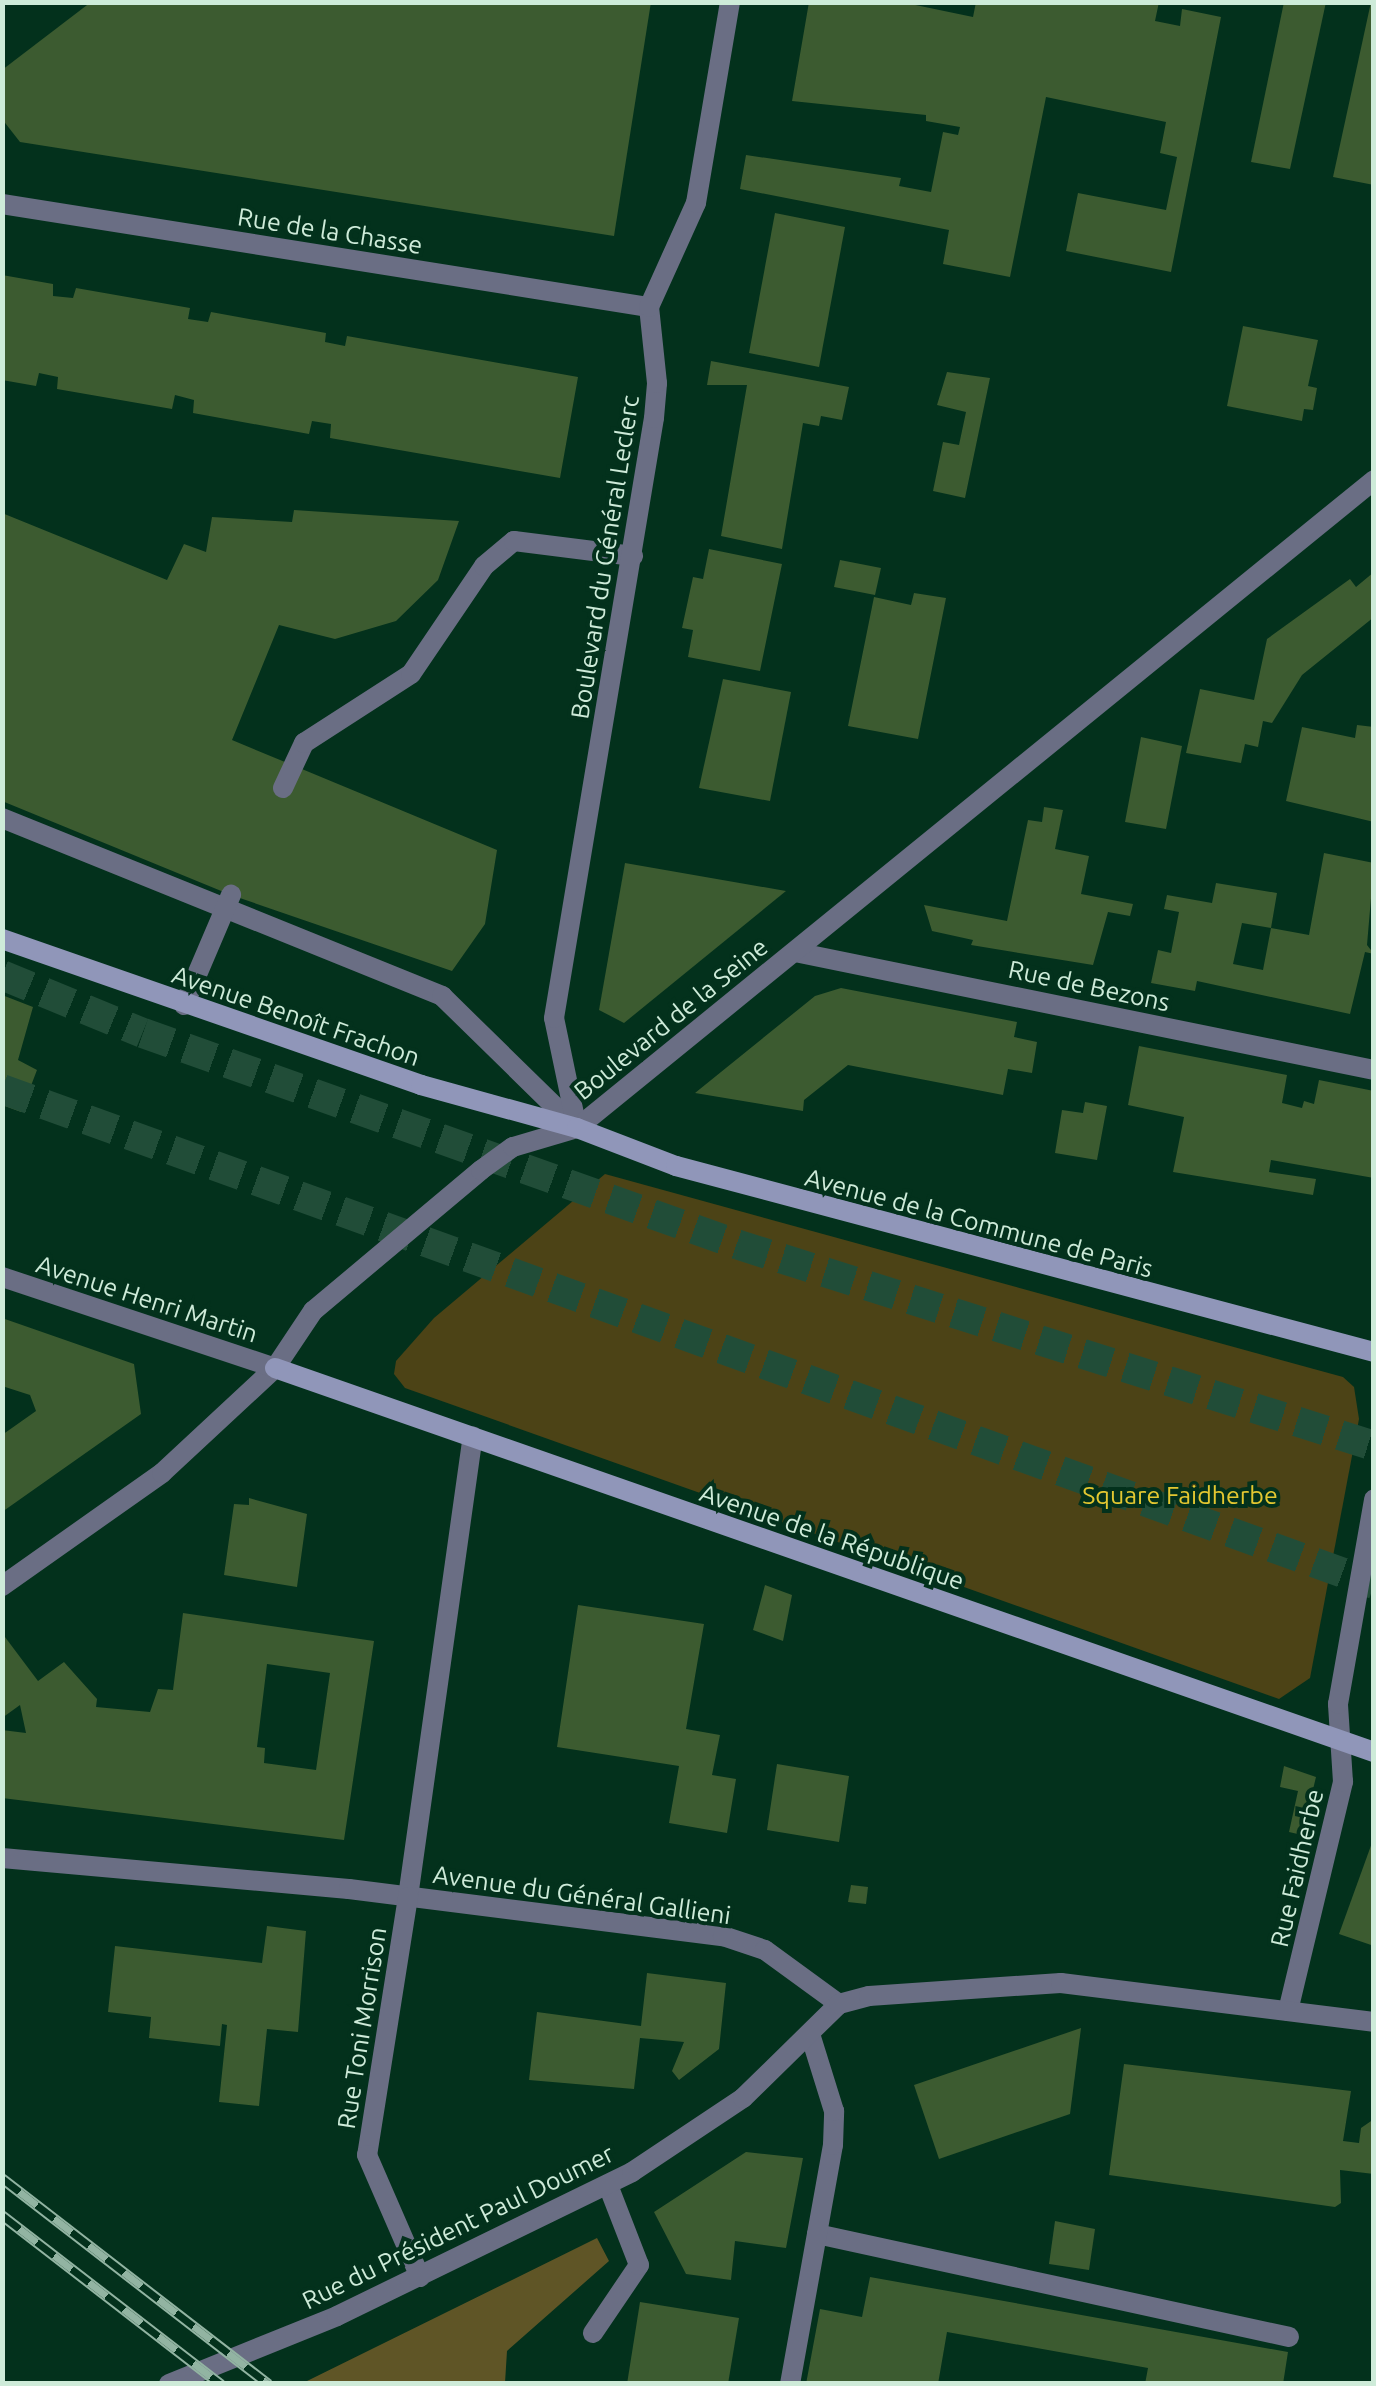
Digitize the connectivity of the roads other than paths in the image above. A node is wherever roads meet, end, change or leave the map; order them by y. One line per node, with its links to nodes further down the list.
1 (730, 2): 3 (street)
2 (2, 204): 3 (street, Rue de la Chasse)
3 (649, 306): 5 (street, Boulevard du Général Leclerc)
4 (1374, 480): 10 (street, Boulevard de la Seine)
5 (633, 556): 6 (street); 13 (street, Boulevard du Général Leclerc)
6 (283, 788)
7 (2, 818): 8 (street)
8 (228, 901): 11 (street); 13 (street)
9 (2, 939): 11 (main road, Avenue Benoît Frachon)
10 (795, 952): 12 (street, Rue de Bezons); 13 (street, Boulevard de la Seine)
11 (184, 1005): 13 (main road, Avenue Benoît Frachon)
12 (1374, 1070)
13 (577, 1128): 15 (main road, Avenue de la Commune de Paris); 16 (street, Boulevard de la Seine)
14 (2, 1277): 16 (street, Avenue Henri Martin)
15 (1374, 1352)
16 (275, 1368): 17 (main road, Avenue de la République); 19 (street, Boulevard de la Seine)
17 (473, 1437): 20 (main road, Avenue de la République); 23 (street, Rue Toni Morrison)
18 (1374, 1500): 20 (street, Rue Faidherbe)
19 (2, 1586)
20 (1338, 1741): 21 (main road, Avenue de la République); 25 (street, Rue Faidherbe)
21 (1374, 1752)
22 (2, 1858): 23 (street, Avenue du Général Gallieni)
23 (408, 1897): 24 (street, Avenue du Général Gallieni); 30 (street, Rue Toni Morrison)
24 (839, 2004): 25 (street); 27 (street, Rue du Président Paul Doumer)
25 (1288, 2010): 26 (street)
26 (1374, 2022)
27 (811, 2037): 28 (street, Rue du Président Paul Doumer); 29 (street)
28 (608, 2185): 30 (street, Rue du Président Paul Doumer); 31 (street)
29 (817, 2234): 32 (street); 34 (street)
30 (420, 2277): 33 (street, Rue du Président Paul Doumer)
31 (594, 2333)
32 (1289, 2337)
33 (169, 2384)
34 (790, 2384)

